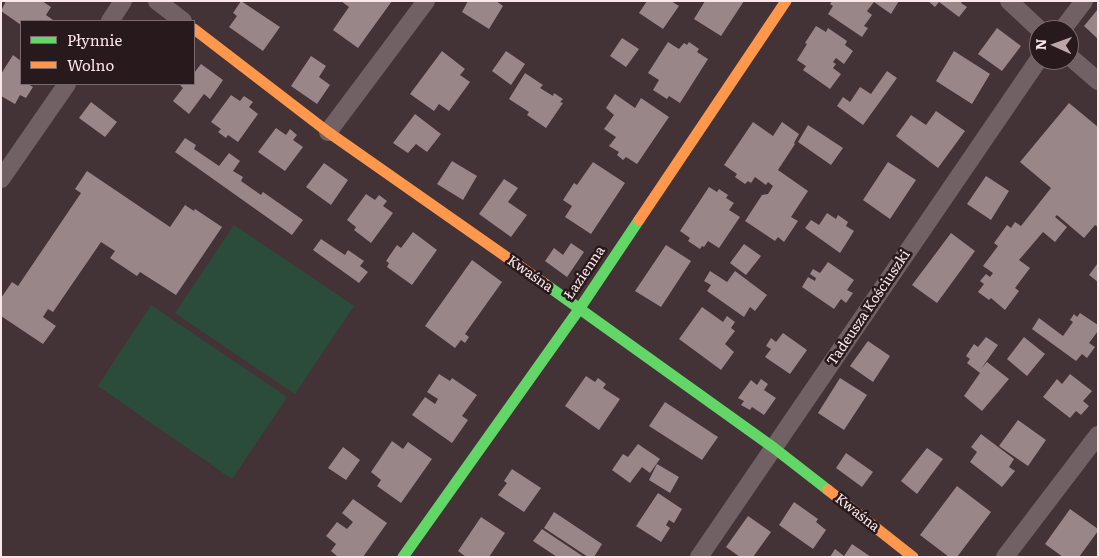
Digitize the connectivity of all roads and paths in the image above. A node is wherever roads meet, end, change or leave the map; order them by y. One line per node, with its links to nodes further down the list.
1 (123, 1): 7 (street)
2 (157, 1): 8 (street)
3 (426, 1): 16 (street)
4 (786, 1): 18 (street, Łazienna)
5 (1009, 1): 9 (street)
6 (1084, 1): 10 (street)
7 (111, 20)
8 (182, 20)
9 (1029, 20)
10 (1070, 20)
11 (195, 30): 16 (street, Kwaśna)
12 (1079, 65): 14 (street)
13 (1032, 70): 20 (street, Tadeusza Kościuszki)
14 (1098, 81)
15 (66, 85): 17 (street)
16 (328, 132): 18 (street, Kwaśna)
17 (1, 179)
18 (580, 308): 20 (street, Kwaśna); 21 (street, Łazienna)
19 (1098, 435): 24 (street)
20 (774, 448): 22 (street, Tadeusza Kościuszki); 23 (street, Kwaśna)
21 (403, 557)
22 (699, 557)
23 (913, 557)
24 (1005, 557)

